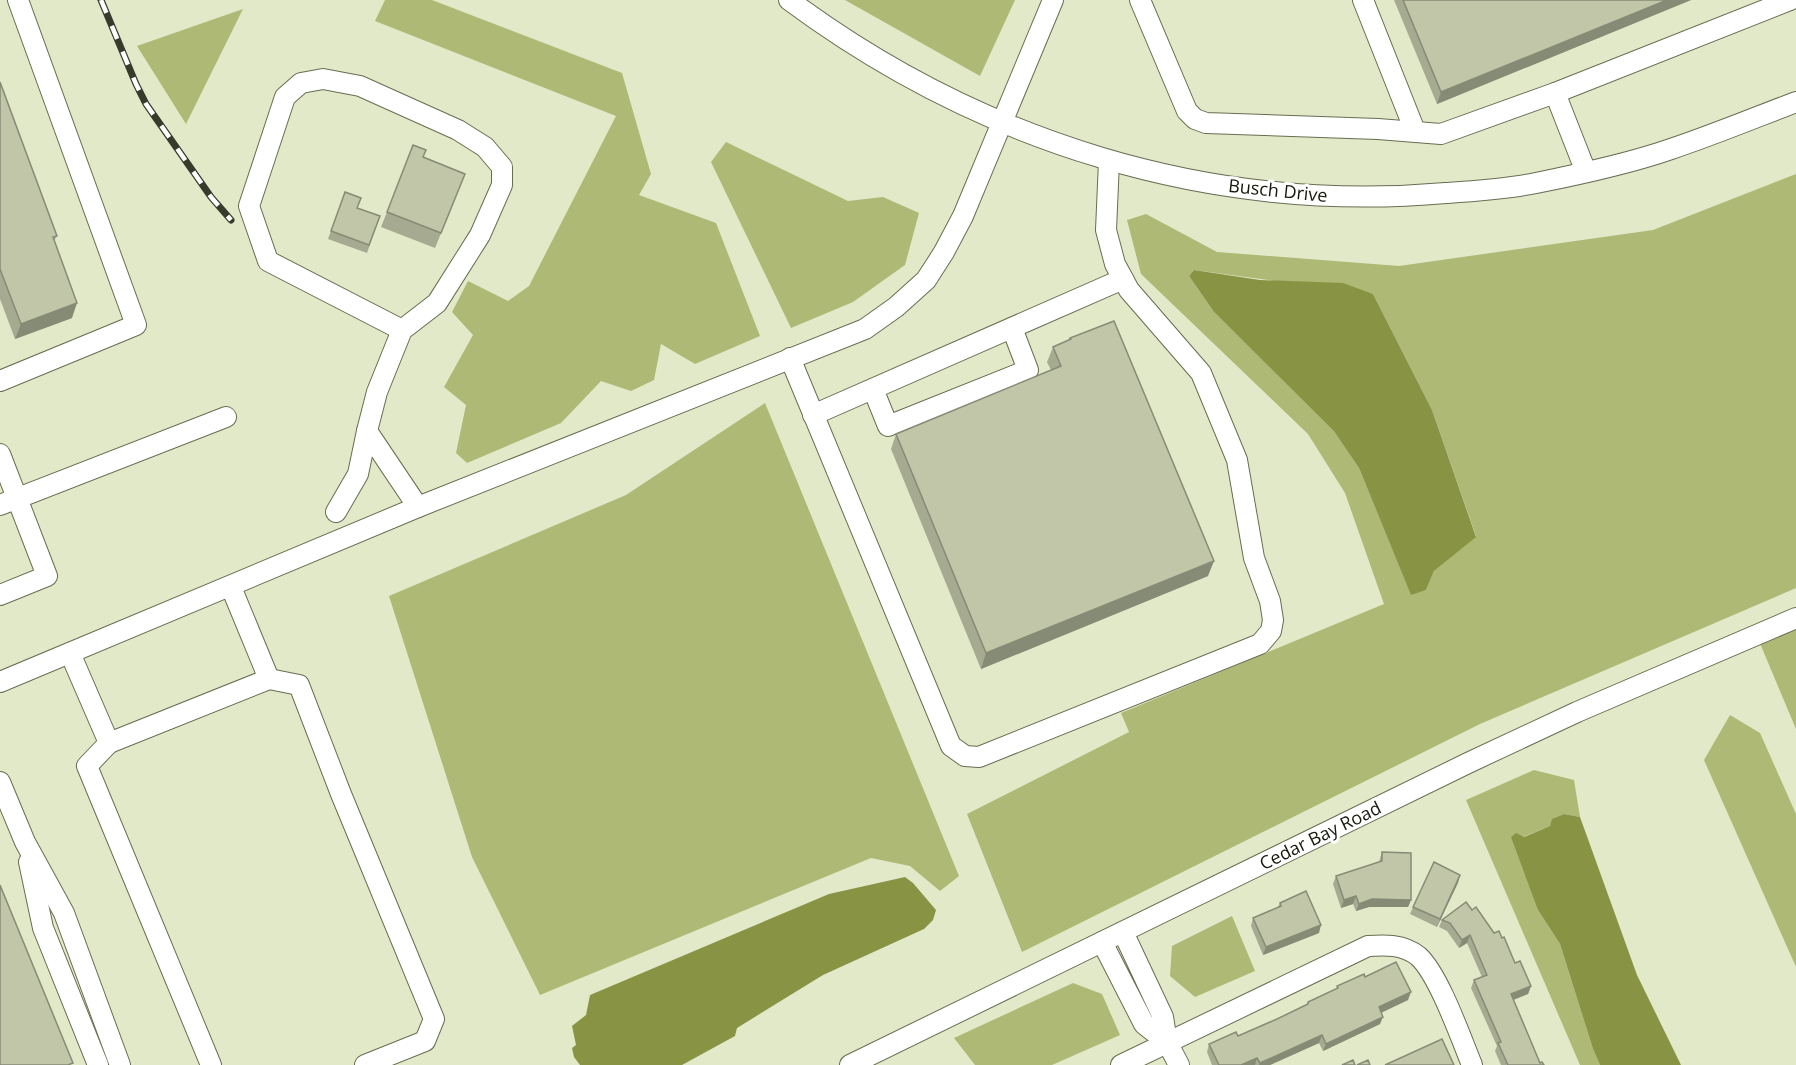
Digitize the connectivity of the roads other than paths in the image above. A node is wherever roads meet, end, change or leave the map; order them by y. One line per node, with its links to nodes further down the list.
1 (18, 0): 17 (street)
2 (789, 0): 9 (street, Busch Drive)
3 (1053, 0): 9 (street)
4 (1140, 0): 10 (street)
5 (1364, 0): 10 (street)
6 (1790, 0): 7 (street)
7 (1555, 93): 10 (street); 12 (street)
8 (1796, 102): 12 (street, Busch Drive)
9 (1001, 123): 11 (street, Busch Drive); 16 (street)
10 (1415, 131)
11 (1109, 161): 12 (street, Busch Drive); 13 (street)
12 (1586, 172)
13 (1124, 279): 14 (street); 19 (street)
14 (1012, 328): 18 (street); 18 (street)
15 (402, 330): 15 (street); 21 (street)
16 (790, 358): 19 (street); 24 (street)
17 (0, 381)
18 (873, 389): 19 (street)
19 (813, 415)
20 (226, 417): 23 (street)
21 (367, 431): 24 (street); 25 (street)
22 (0, 454): 23 (street)
23 (9, 502): 27 (street)
24 (418, 507): 26 (street)
25 (336, 512)
26 (231, 587): 29 (street); 30 (street)
27 (0, 595)
28 (1796, 618): 35 (street, Cedar Bay Road)
29 (70, 653): 31 (street); 32 (street)
30 (269, 679): 32 (street); 41 (street)
31 (0, 682)
32 (109, 743): 40 (street)
33 (0, 782): 34 (street)
34 (25, 842): 38 (street); 39 (street)
35 (1123, 932): 36 (street, Cedar Bay Road); 37 (street)
36 (1102, 942): 37 (street); 42 (street, Cedar Bay Road)
37 (1167, 1042): 43 (street); 44 (street); 45 (street)
38 (98, 1065)
39 (120, 1065)
40 (212, 1065)
41 (365, 1065)
42 (850, 1065)
43 (1121, 1065)
44 (1179, 1065)
45 (1473, 1065)

